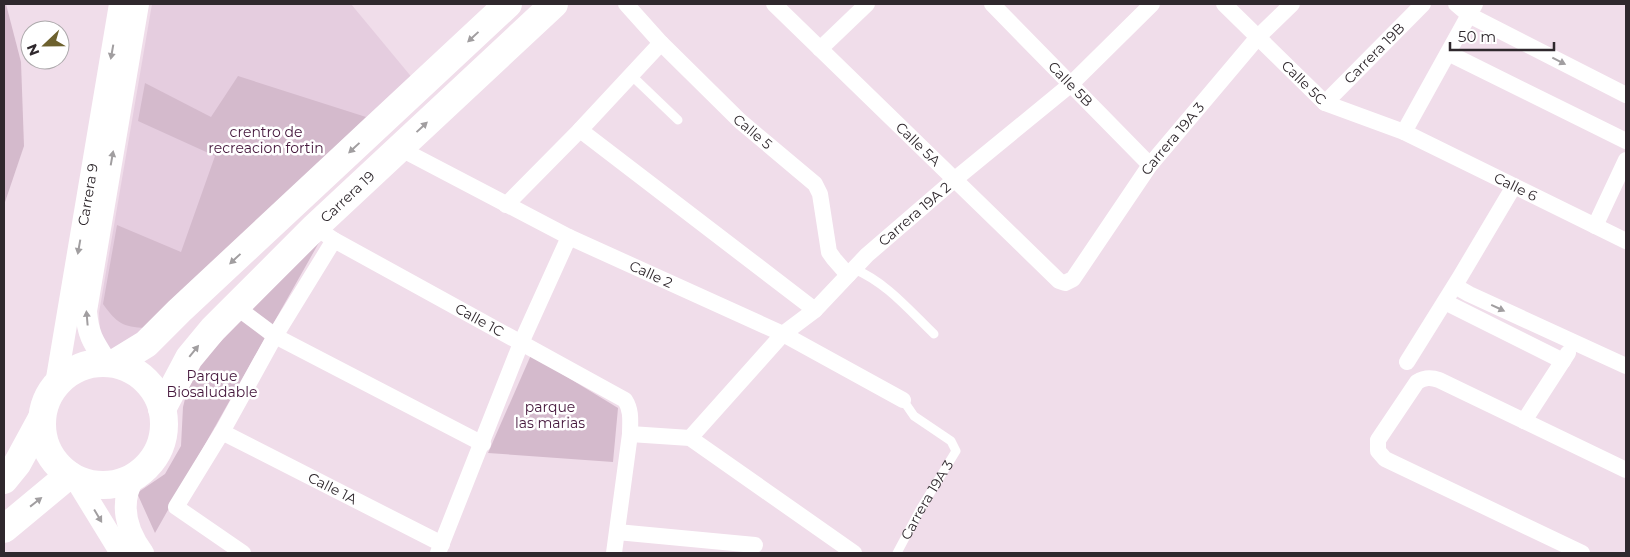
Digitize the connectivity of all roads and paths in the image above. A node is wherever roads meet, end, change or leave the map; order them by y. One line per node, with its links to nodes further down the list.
1 (120, 4): 52 (main road, Carrera 9, one-way to 52)
2 (138, 4): 50 (main road, Carrera 9, one-way to 2)
3 (508, 4): 50 (highway, one-way to 50)
4 (554, 4): 27 (highway, Carrera 19, one-way to 4)
5 (626, 4): 16 (street, Calle 5)
6 (774, 4): 17 (street, Calle 5A)
7 (867, 4): 17 (street)
8 (992, 4): 20 (street, Calle 5B)
9 (1152, 4): 20 (street, Carrera 19A 2)
10 (1224, 4): 15 (street, Calle 5C)
11 (1292, 4): 15 (street, Carrera 19A 3)
12 (1423, 4): 22 (street, Carrera 19B)
13 (1456, 4): 14 (street)
14 (1472, 10): 18 (street); 21 (street, one-way to 21)
15 (1258, 37): 22 (street, Calle 5C); 29 (street, Carrera 19A 3)
16 (662, 43): 19 (street); 37 (street, Calle 5)
17 (820, 49): 30 (street, Calle 5A)
18 (1448, 53): 25 (street); 26 (street)
19 (631, 75): 23 (lane); 24 (street)
20 (1070, 85): 29 (street, Calle 5B); 30 (street, Carrera 19A 2)
21 (1626, 96)
22 (1325, 103): 25 (street, Calle 5C)
23 (678, 120)
24 (580, 130): 32 (street); 42 (street)
25 (1404, 132): 31 (street, Calle 6)
26 (1626, 141)
27 (400, 148): 32 (street, Calle 2); 34 (highway, Carrera 19)
28 (1626, 160): 33 (street)
29 (1150, 165): 38 (street, Carrera 19A 3)
30 (954, 180): 37 (street, Carrera 19A 2); 38 (street, Calle 5A)
31 (1514, 186): 33 (street, Calle 6); 39 (street)
32 (506, 205): 35 (street, Calle 2)
33 (1596, 226): 36 (street, Calle 6)
34 (324, 233): 41 (highway, Carrera 19); 45 (street); 47 (street, Calle 1C)
35 (568, 237): 43 (street, Calle 2); 47 (street)
36 (1626, 241)
37 (851, 272): 42 (street, Carrera 19A 2); 44 (lane)
38 (1065, 283)
39 (1455, 286): 40 (street); 46 (street, one-way to 46)
40 (1445, 302): 48 (street); 49 (street)
41 (235, 306): 45 (street); 54 (highway, Carrera 19, one-way to 41)
42 (815, 310): 43 (street, Carrera 19A 2)
43 (783, 334): 53 (street, Calle 2); 59 (street, Carrera 19A 2)
44 (934, 334)
45 (275, 336): 57 (street); 60 (street)
46 (1575, 342): 48 (street); 51 (street)
47 (521, 343): 58 (street, Calle 1C); 60 (street)
48 (1563, 361): 56 (street)
49 (1407, 362)
50 (111, 363): 52 (highway); 54 (highway)
51 (1626, 366)
52 (56, 384): 55 (highway)
53 (903, 400): 69 (lane, Carrera 19A 3)
54 (162, 409): 63 (highway)
55 (42, 418): 62 (highway); 64 (highway)
56 (1524, 421): 61 (street); 75 (street)
57 (222, 432): 68 (street, Calle 1A); 72 (street)
58 (630, 434): 59 (street); 66 (street)
59 (690, 438): 74 (street)
60 (482, 444): 68 (street)
61 (1626, 470)
62 (72, 476): 63 (highway); 65 (highway, one-way to 62); 70 (main road, one-way to 70)
63 (134, 477): 71 (main road)
64 (4, 480)
65 (4, 529)
66 (617, 532): 67 (street); 73 (street)
67 (755, 545)
68 (440, 548)
69 (900, 552)
70 (120, 553)
71 (143, 553)
72 (243, 553)
73 (614, 553)
74 (854, 553)
75 (1582, 553)

